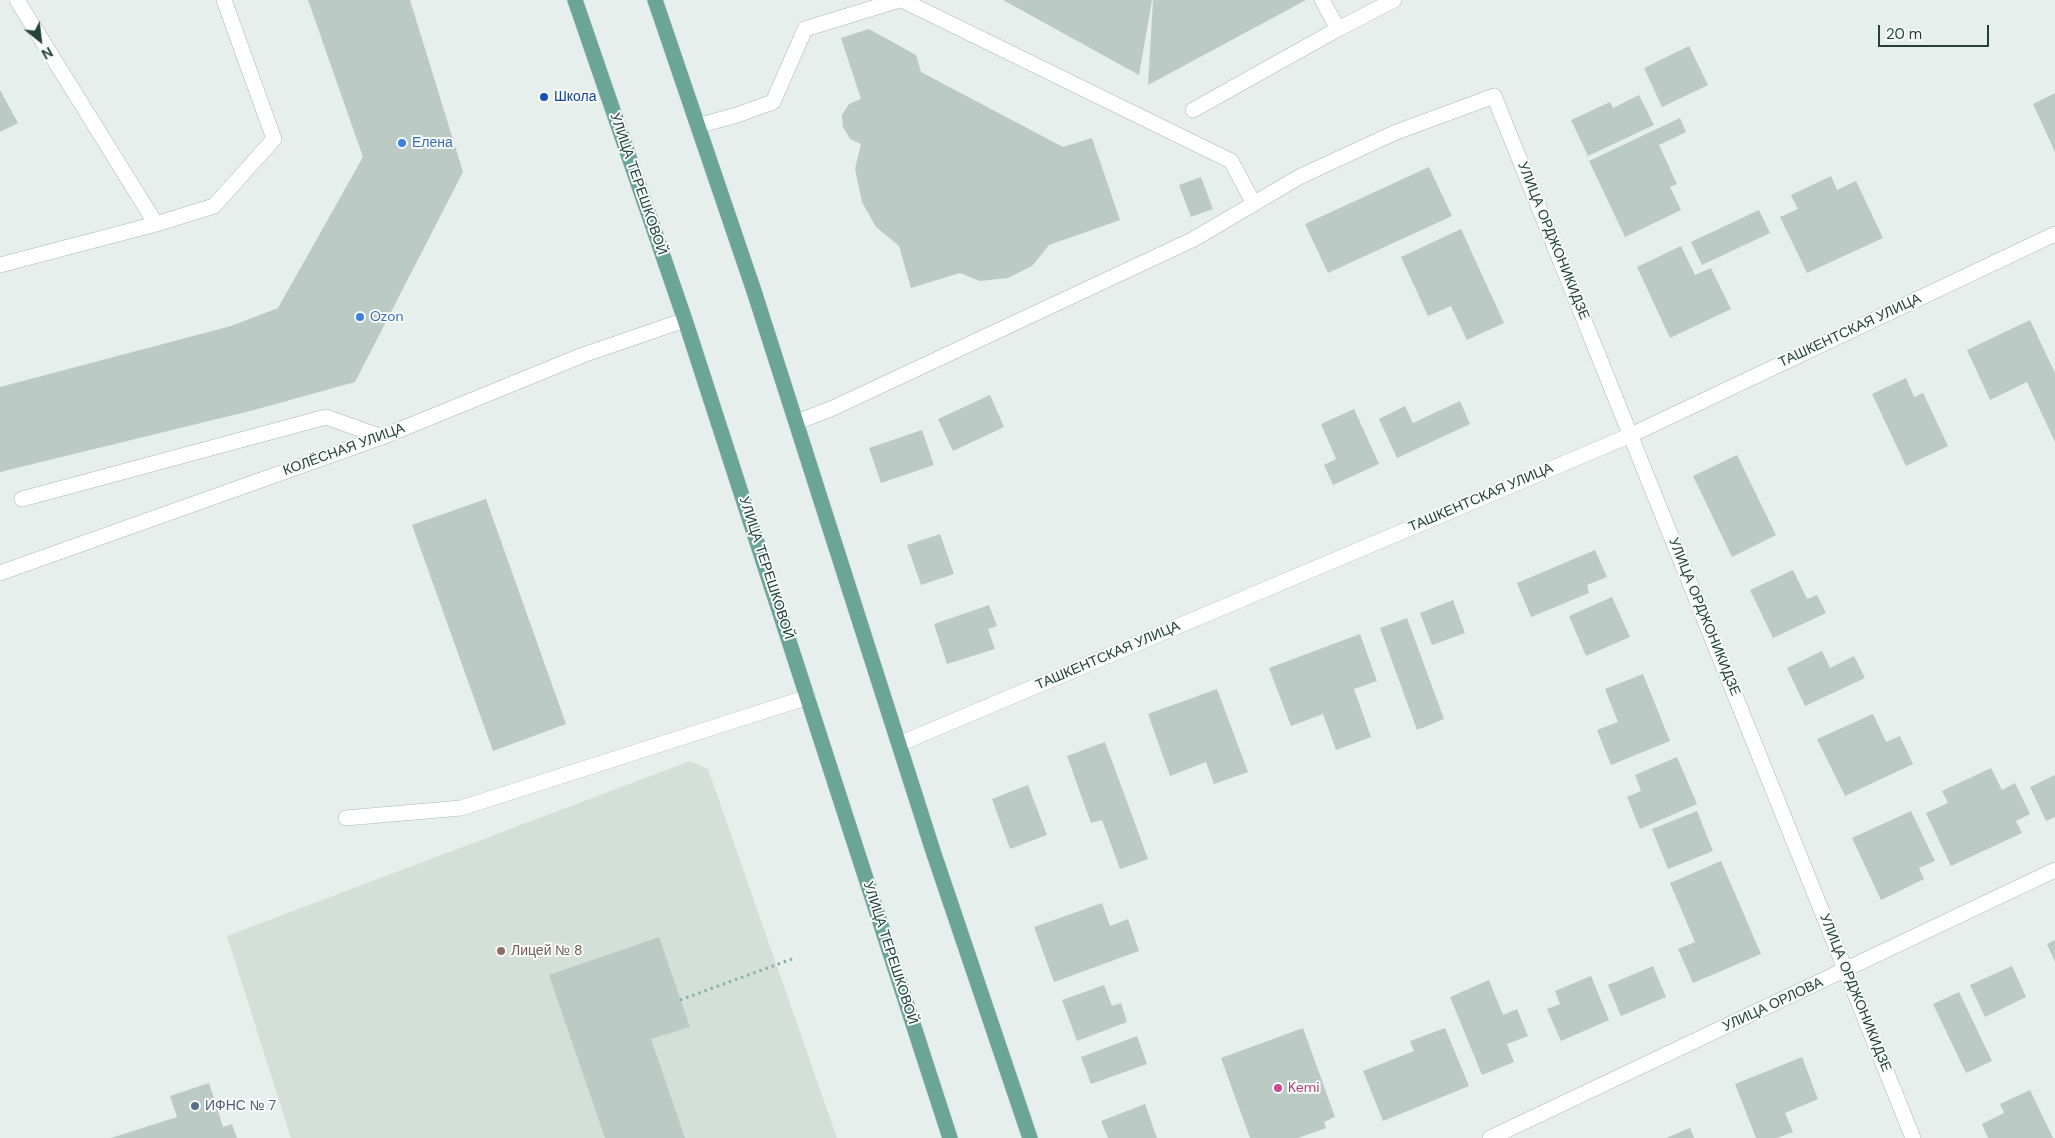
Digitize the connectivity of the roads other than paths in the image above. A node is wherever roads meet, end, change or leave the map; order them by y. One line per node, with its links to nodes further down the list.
1 (17, 0): 12 (street)
2 (224, 0): 12 (street)
3 (575, 0): 15 (main road, УЛИЦА ТЕРЕШКОВОЙ)
4 (655, 0): 10 (main road)
5 (900, 0): 10 (street); 11 (street)
6 (1322, 0): 8 (street)
7 (1394, 0): 8 (street)
8 (1338, 29): 9 (street)
9 (1193, 110)
10 (697, 126): 16 (main road)
11 (1254, 204): 16 (street); 17 (street, УЛИЦА ОРДЖОНИКИДЗЕ)
12 (156, 224): 14 (street)
13 (2055, 234): 17 (street, ТАШКЕНТСКАЯ УЛИЦА)
14 (0, 264)
15 (684, 320): 18 (street, КОЛЁСНАЯ УЛИЦА); 21 (main road, УЛИЦА ТЕРЕШКОВОЙ)
16 (797, 422): 22 (main road)
17 (1631, 435): 22 (street, ТАШКЕНТСКАЯ УЛИЦА); 25 (street, УЛИЦА ОРДЖОНИКИДЗЕ)
18 (382, 438): 19 (street); 20 (street, КОЛЁСНАЯ УЛИЦА)
19 (22, 499)
20 (0, 573)
21 (808, 697): 23 (street); 26 (main road, УЛИЦА ТЕРЕШКОВОЙ)
22 (899, 744): 27 (main road)
23 (346, 818)
24 (2055, 870): 25 (street, УЛИЦА ОРЛОВА)
25 (1846, 971): 28 (street, УЛИЦА ОРЛОВА); 29 (street, УЛИЦА ОРДЖОНИКИДЗЕ)
26 (950, 1138)
27 (1030, 1138)
28 (1490, 1138)
29 (1913, 1138)

